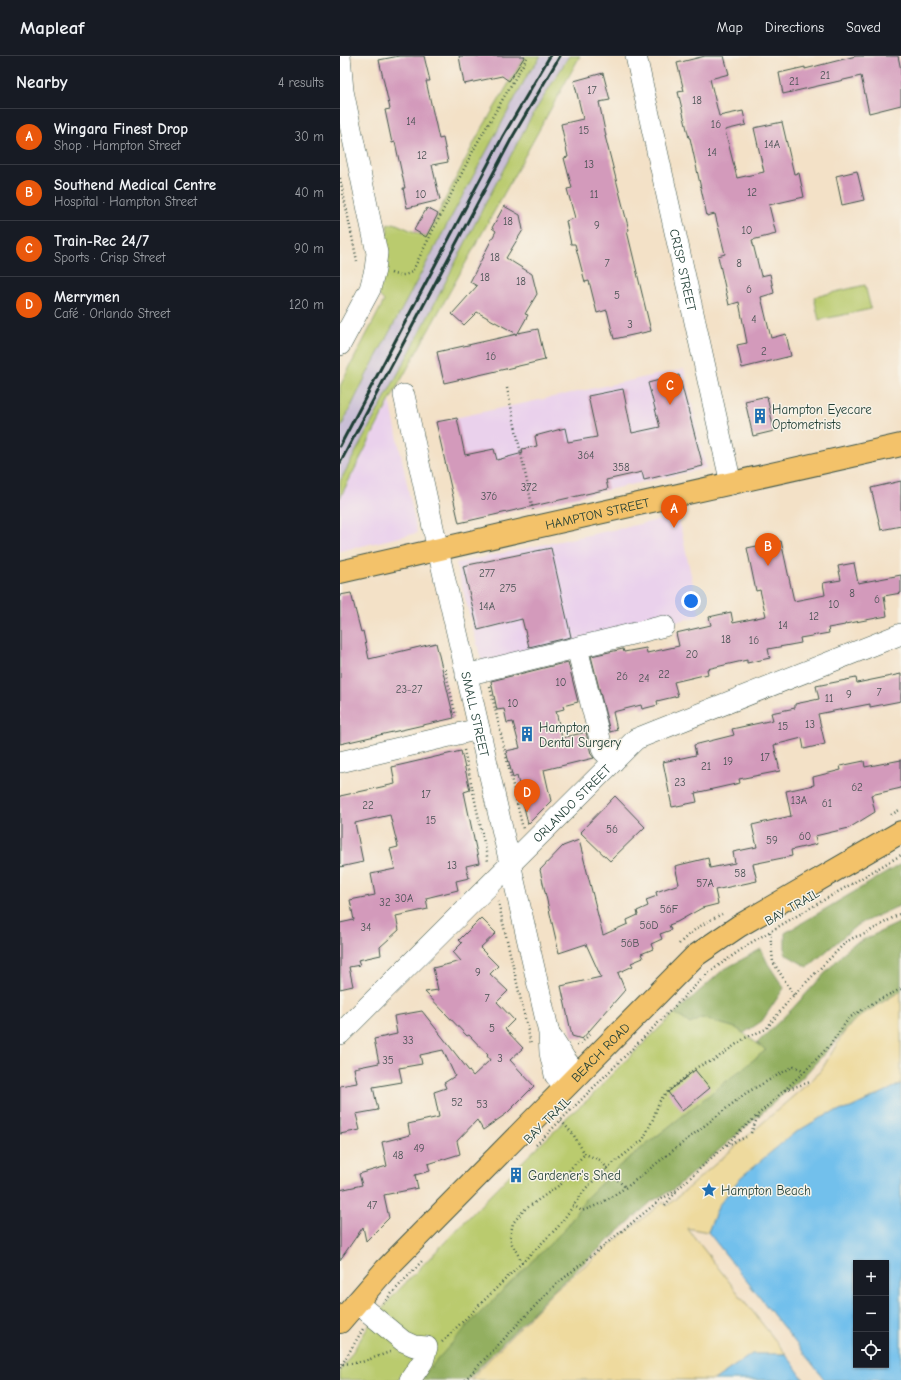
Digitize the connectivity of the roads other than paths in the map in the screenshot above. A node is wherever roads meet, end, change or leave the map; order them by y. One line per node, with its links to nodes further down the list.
1 (340, 56): 3 (street)
2 (636, 56): 7 (street, CRISP STREET)
3 (341, 87): 4 (street)
4 (340, 345)
5 (404, 395): 8 (street, SMALL STREET)
6 (901, 445): 7 (main road, HAMPTON STREET)
7 (731, 484): 8 (main road, HAMPTON STREET)
8 (438, 550): 9 (main road, HAMPTON STREET); 13 (street, SMALL STREET)
9 (340, 572)
10 (664, 626): 12 (street)
11 (901, 634): 15 (street, ORLANDO STREET)
12 (578, 648): 13 (street); 15 (street)
13 (466, 675): 14 (street, SMALL STREET)
14 (478, 729): 16 (street); 18 (street, SMALL STREET)
15 (614, 761): 18 (street, ORLANDO STREET)
16 (340, 762)
17 (901, 832): 20 (main road, BEACH ROAD)
18 (510, 865): 19 (street, ORLANDO STREET); 20 (street, SMALL STREET)
19 (340, 1034)
20 (571, 1081): 21 (main road, BEACH ROAD)
21 (364, 1309): 22 (main road, BEACH ROAD); 23 (street)
22 (340, 1322)
23 (410, 1380)

